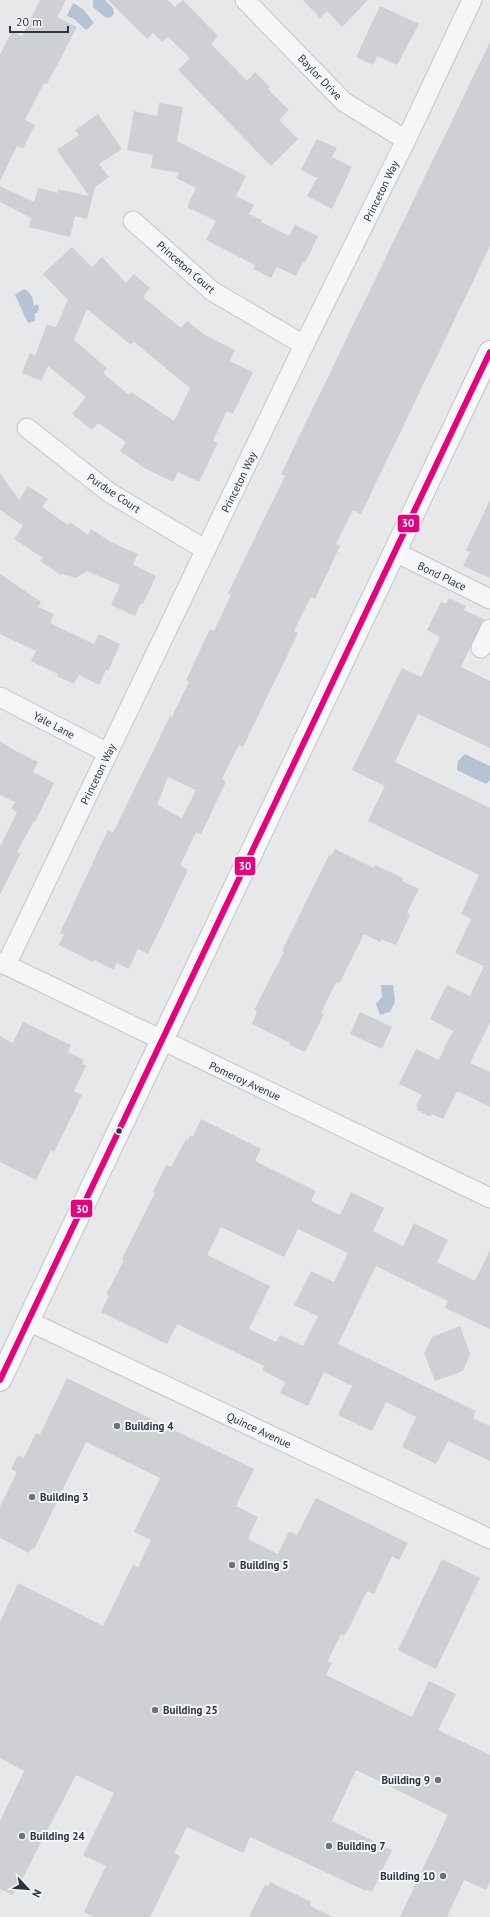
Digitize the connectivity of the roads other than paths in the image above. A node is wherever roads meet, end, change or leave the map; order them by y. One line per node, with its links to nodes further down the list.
1 (245, 0): 3 (street, Baylor Drive)
2 (472, 0): 3 (street, Princeton Way)
3 (406, 140): 5 (street, Princeton Way)
4 (133, 221): 5 (street, Princeton Court)
5 (304, 346): 8 (street, Princeton Way)
6 (490, 352): 9 (main road)
7 (27, 428): 8 (street, Purdue Court)
8 (206, 550): 14 (street, Princeton Way)
9 (394, 552): 10 (street, Bond Place); 16 (main road)
10 (490, 599)
11 (490, 630): 12 (street)
12 (481, 648)
13 (0, 696): 14 (street, Yale Lane)
14 (108, 753): 15 (street, Princeton Way)
15 (3, 963): 16 (street, Pomeroy Avenue)
16 (162, 1041): 17 (street, Pomeroy Avenue); 18 (main road)
17 (490, 1198)
18 (28, 1321): 19 (main road); 20 (street, Quince Avenue)
19 (0, 1380)
20 (490, 1539)

